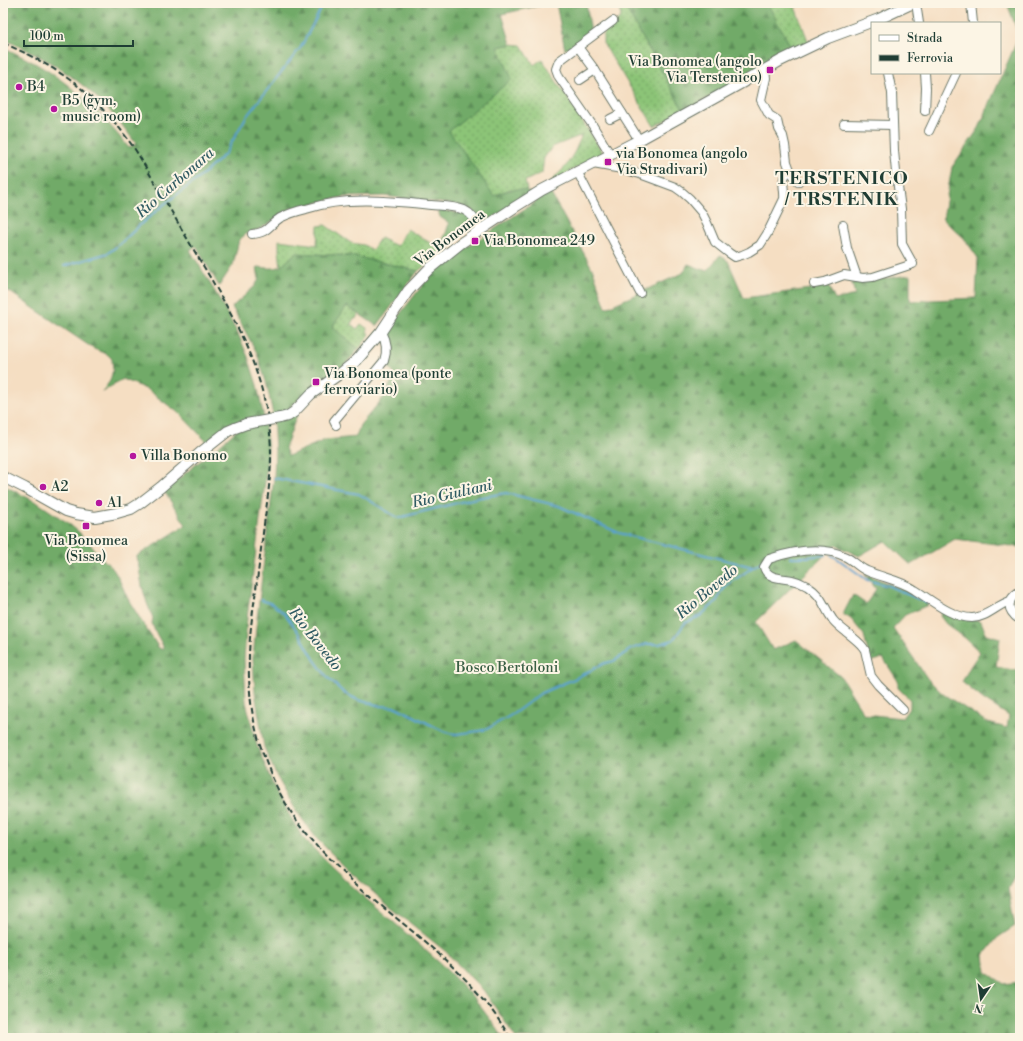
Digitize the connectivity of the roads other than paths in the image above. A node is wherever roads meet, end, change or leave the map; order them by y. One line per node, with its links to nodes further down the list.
1 (913, 3): 5 (street, Via Bonomea)
2 (916, 3): 6 (street)
3 (971, 3): 7 (street)
4 (613, 21): 9 (street)
5 (880, 21)
6 (919, 22)
7 (973, 22)
8 (871, 24): 11 (street, Via Bonomea)
9 (578, 47): 10 (street); 23 (street)
10 (595, 70): 15 (street); 17 (street)
11 (765, 70): 22 (street, Via Bonomea); 25 (street)
12 (888, 74): 20 (street)
13 (925, 74): 16 (street)
14 (956, 74): 21 (street)
15 (580, 80)
16 (925, 111)
17 (622, 113): 18 (street); 22 (street)
18 (610, 119)
19 (844, 124): 20 (street)
20 (893, 125): 31 (street)
21 (929, 131)
22 (638, 140): 23 (street, Via Bonomea)
23 (610, 154): 24 (street, Via Bonomea)
24 (593, 164): 25 (street); 26 (street, Via Bonomea)
25 (790, 170): 27 (street)
26 (577, 171): 29 (street, Via Bonomea); 33 (street)
27 (798, 182)
28 (843, 225): 31 (street)
29 (480, 231): 30 (street); 34 (street, Via Bonomea)
30 (252, 234)
31 (856, 277): 32 (street)
32 (814, 284)
33 (640, 293)
34 (381, 332): 35 (street); 36 (street, Via Bonomea, bridge)
35 (336, 425)
36 (3, 477)
37 (1020, 591): 38 (street)
38 (1010, 600): 39 (street); 40 (street)
39 (1020, 620)
40 (904, 710)

